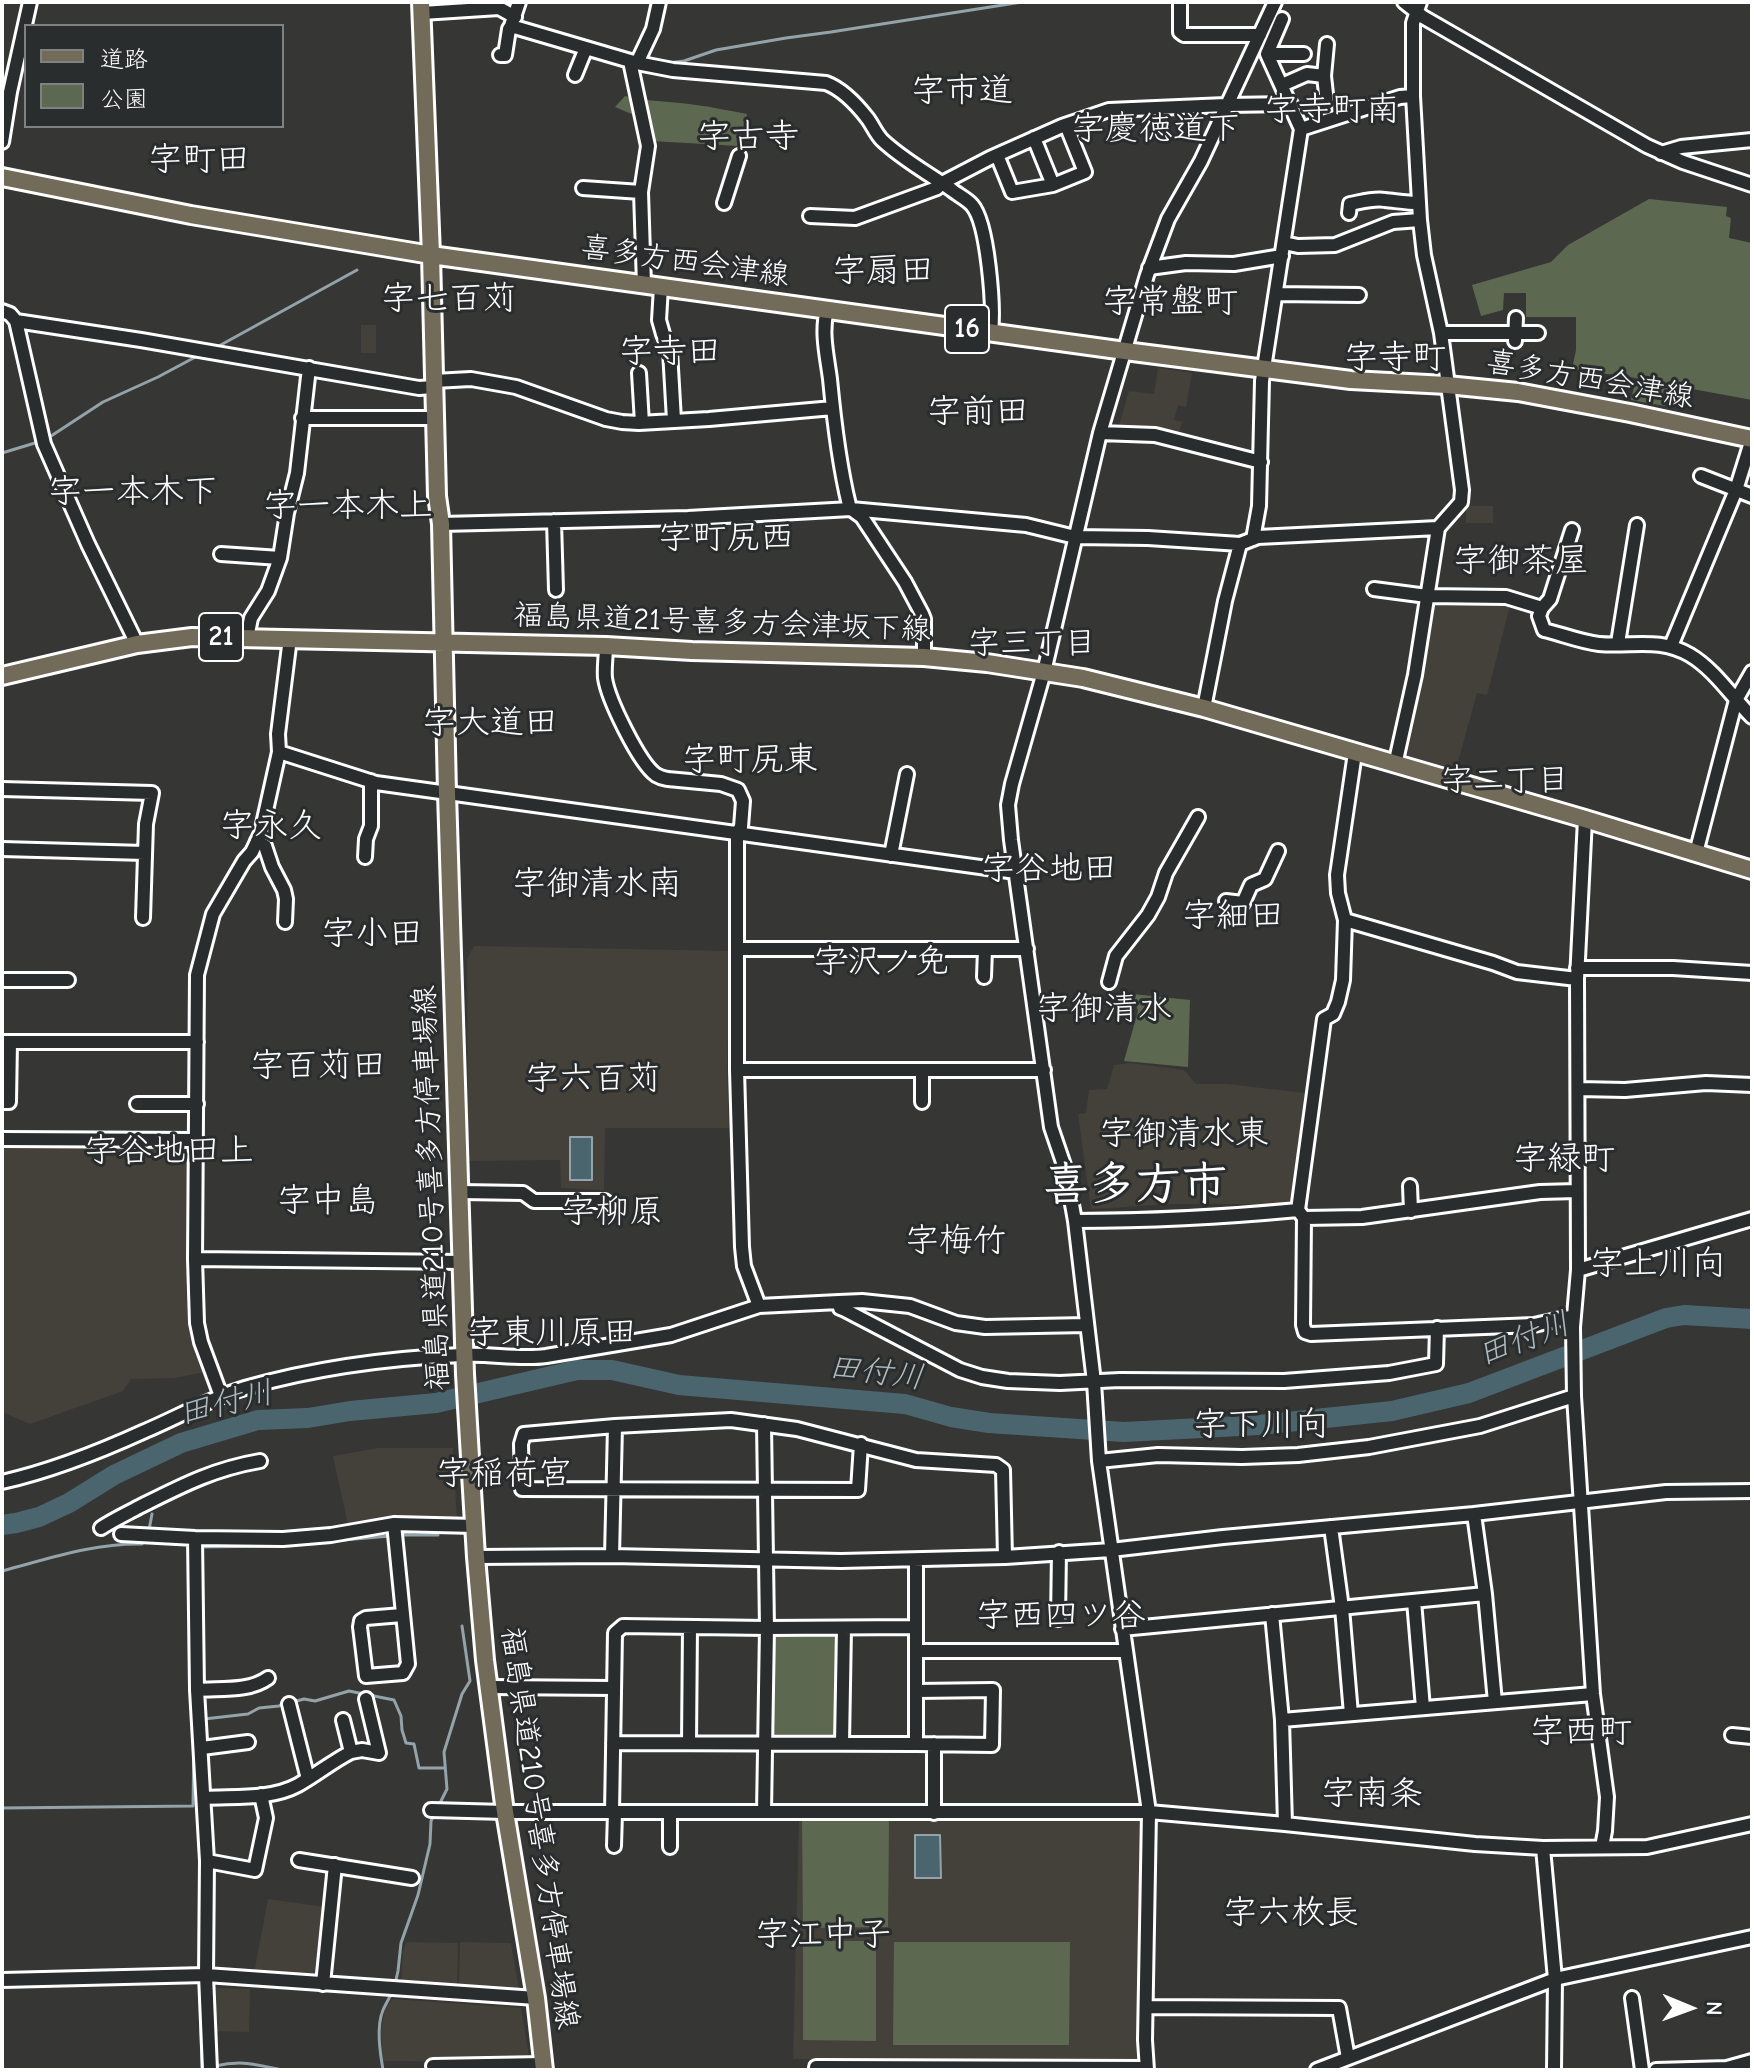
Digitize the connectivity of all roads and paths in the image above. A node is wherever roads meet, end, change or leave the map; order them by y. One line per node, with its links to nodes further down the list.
1 (30, 2): 11 (street)
2 (519, 2): 10 (street)
3 (659, 2): 19 (street)
4 (1180, 2): 13 (street)
5 (1275, 2): 13 (street)
6 (1404, 2): 7 (street)
7 (1417, 7): 23 (street); 32 (street)
8 (422, 8): 10 (street); 47 (main road)
9 (1282, 19): 16 (street)
10 (513, 21): 15 (street); 18 (street)
11 (25, 24)
12 (24, 29): 31 (street)
13 (1260, 35): 26 (street)
14 (1327, 44): 21 (street)
15 (586, 48): 19 (street); 20 (street)
16 (1267, 54): 17 (street); 22 (street)
17 (1304, 54)
18 (500, 55)
19 (634, 65): 36 (street); 40 (street)
20 (575, 75)
21 (1324, 76): 22 (street); 24 (street)
22 (1282, 85): 25 (street)
23 (1413, 96): 28 (street); 42 (street)
24 (1327, 103)
25 (1291, 104): 26 (street); 28 (street)
26 (1226, 105): 27 (street); 48 (street)
27 (1066, 125): 29 (street); 37 (street)
28 (1301, 129): 46 (street)
29 (1034, 138): 33 (street); 37 (street)
30 (1752, 140): 32 (street)
31 (2, 142)
32 (1661, 153): 38 (street)
33 (997, 155): 36 (street); 37 (street)
34 (739, 156): 41 (street)
35 (2, 177): 47 (main road)
36 (942, 183): 44 (street); 57 (street)
37 (1053, 185)
38 (1752, 185)
39 (583, 188): 40 (street)
40 (641, 192): 49 (street)
41 (724, 203)
42 (1419, 203): 43 (street); 45 (street)
43 (1349, 213)
44 (810, 216)
45 (1420, 220): 46 (street); 58 (street)
46 (1283, 249): 48 (street); 51 (street)
47 (431, 255): 49 (main road, 喜多方西会津線 / 16); 65 (main road, 福島県道210号喜多方停車場線)
48 (1149, 268): 61 (street)
49 (644, 285): 50 (main road, 喜多方西会津線 / 16)
50 (661, 287): 53 (main road, 喜多方西会津線 / 16); 70 (street)
51 (1276, 294): 52 (street); 63 (street)
52 (1359, 295)
53 (827, 310): 57 (main road, 喜多方西会津線 / 16); 67 (street)
54 (2, 311): 56 (street)
55 (1516, 318): 60 (street)
56 (15, 320): 62 (street); 96 (street)
57 (991, 332): 61 (main road, 喜多方西会津線 / 16)
58 (1441, 333): 60 (street); 66 (street)
59 (1538, 333): 60 (street)
60 (1515, 337)
61 (1125, 351): 63 (main road, 喜多方西会津線 / 16); 72 (street)
62 (309, 368): 65 (street); 68 (street)
63 (1265, 369): 66 (main road, 喜多方西会津線 / 16); 74 (street)
64 (639, 373): 71 (street)
65 (434, 384): 69 (main road, 福島県道210号喜多方停車場線); 71 (street)
66 (1447, 385): 73 (main road, 喜多方西会津線 / 16); 82 (street)
67 (833, 408): 70 (street); 78 (street)
68 (302, 418): 69 (street); 87 (street)
69 (434, 418): 80 (main road, 福島県道210号喜多方停車場線)
70 (674, 420): 71 (street)
71 (642, 423)
72 (1100, 433): 74 (street); 84 (street)
73 (1752, 439): 76 (street)
74 (1261, 462): 85 (street)
75 (1701, 476): 76 (street)
76 (1736, 490): 77 (street); 98 (street)
77 (1752, 496)
78 (851, 509): 79 (street); 84 (street); 99 (street)
79 (554, 521): 80 (street); 89 (street)
80 (441, 524): 94 (main road, 福島県道210号喜多方停車場線)
81 (1637, 525): 95 (street)
82 (1438, 528): 85 (street); 90 (street)
83 (1572, 530): 91 (street)
84 (1075, 537): 85 (street); 100 (street)
85 (1250, 540): 104 (street)
86 (221, 554): 87 (street)
87 (280, 558): 92 (street)
88 (1374, 589): 90 (street)
89 (556, 590)
90 (1427, 596): 91 (street); 108 (street)
91 (1542, 608): 95 (street)
92 (247, 638): 93 (main road, 福島県道21号喜多方会津坂下線 / 21); 96 (main road, 福島県道21号喜多方会津坂下線 / 21)
93 (290, 638): 94 (main road, 福島県道21号喜多方会津坂下線 / 21); 106 (street)
94 (444, 642): 97 (main road, 福島県道21号喜多方会津坂下線 / 21); 112 (main road, 福島県道210号喜多方停車場線)
95 (1618, 643): 98 (street)
96 (137, 644): 102 (main road, 福島県道21号喜多方会津坂下線 / 21)
97 (606, 646): 99 (main road, 福島県道21号喜多方会津坂下線 / 21); 115 (street)
98 (1671, 646): 103 (street)
99 (924, 657): 100 (main road, 福島県道21号喜多方会津坂下線 / 21)
100 (1044, 672): 104 (main road, 福島県道21号喜多方会津坂下線 / 21); 124 (street)
101 (1752, 672): 103 (street)
102 (2, 676)
103 (1736, 700): 105 (street); 120 (street)
104 (1204, 708): 107 (main road, 福島県道21号喜多方会津坂下線 / 21)
105 (1752, 717)
106 (279, 752): 110 (street); 116 (street)
107 (1355, 753): 108 (main road, 福島県道21号喜多方会津坂下線 / 21); 127 (street)
108 (1395, 765): 114 (main road, 福島県道21号喜多方会津坂下線 / 21)
109 (907, 774): 121 (street)
110 (371, 781): 112 (street); 122 (street)
111 (2, 789): 119 (street)
112 (447, 793): 115 (street); 153 (main road, 福島県道210号喜多方停車場線)
113 (1198, 817): 137 (street)
114 (1585, 819): 120 (main road, 福島県道21号喜多方会津坂下線 / 21); 132 (street)
115 (737, 833): 121 (street); 129 (street)
116 (257, 841): 128 (street); 139 (street)
117 (2, 849): 119 (street)
118 (1278, 851): 125 (street)
119 (145, 853): 126 (street)
120 (1696, 853): 123 (main road, 福島県道21号喜多方会津坂下線 / 21)
121 (891, 855): 124 (street)
122 (365, 857)
123 (1752, 870)
124 (1016, 872): 131 (street)
125 (1226, 901)
126 (143, 918)
127 (1345, 920): 132 (street); 156 (street)
128 (285, 922)
129 (737, 949): 130 (street); 140 (street)
130 (985, 949): 131 (street); 134 (street)
131 (1027, 949): 142 (street)
132 (1577, 973): 133 (street); 144 (street)
133 (1752, 973)
134 (984, 977)
135 (2, 980): 136 (street)
136 (68, 980)
137 (1109, 982)
138 (6, 1042): 139 (street); 145 (street)
139 (197, 1042): 148 (street)
140 (737, 1070): 141 (street); 163 (street)
141 (922, 1070): 142 (street); 146 (street)
142 (1044, 1070): 158 (street)
143 (1752, 1085): 144 (street)
144 (1579, 1089): 152 (street)
145 (2, 1102)
146 (922, 1102)
147 (137, 1104): 148 (street)
148 (197, 1104): 150 (street)
149 (2, 1139): 150 (street)
150 (196, 1140): 159 (street)
151 (1410, 1186): 155 (street)
152 (1577, 1191): 155 (street); 161 (street)
153 (461, 1192): 154 (street); 160 (main road, 福島県道210号喜多方停車場線)
154 (605, 1201)
155 (1411, 1211): 156 (street)
156 (1301, 1214): 158 (street); 166 (street)
157 (1752, 1219): 161 (street)
158 (1075, 1221): 165 (street)
159 (195, 1259): 160 (street); 169 (street)
160 (463, 1262): 167 (main road, 福島県道210号喜多方停車場線)
161 (1578, 1270): 164 (street)
162 (839, 1302): 163 (street); 165 (street); 168 (street)
163 (759, 1306): 167 (street)
164 (1574, 1322): 166 (street); 170 (street)
165 (1087, 1325): 168 (street)
166 (1437, 1328): 168 (street)
167 (465, 1354): 169 (street); 183 (main road, 福島県道210号喜多方停車場線)
168 (1094, 1382): 174 (street)
169 (221, 1396): 176 (street)
170 (1574, 1396): 174 (street); 180 (street)
171 (764, 1424): 172 (street); 173 (street); 178 (street)
172 (615, 1426): 177 (street); 177 (street)
173 (861, 1444): 178 (street); 192 (street)
174 (1099, 1455): 188 (street)
175 (260, 1461): 185 (street)
176 (2, 1482)
177 (614, 1489): 178 (street); 190 (street)
178 (764, 1489): 193 (street)
179 (1752, 1491): 180 (street)
180 (1582, 1501): 181 (street); 213 (street)
181 (1474, 1514): 184 (street); 195 (street)
182 (394, 1524): 183 (street); 187 (street); 199 (street)
183 (475, 1526): 191 (main road, 福島県道210号喜多方停車場線)
184 (1331, 1527): 188 (street); 197 (street)
185 (101, 1528)
186 (121, 1534): 187 (street)
187 (195, 1538): 211 (street)
188 (1111, 1550): 189 (street); 205 (street)
189 (1059, 1552): 192 (street); 200 (street)
190 (612, 1556): 191 (street); 193 (street)
191 (476, 1557): 209 (main road, 福島県道210号喜多方停車場線)
192 (1005, 1557): 194 (street)
193 (765, 1560): 194 (street); 203 (street)
194 (916, 1560): 202 (street)
195 (1485, 1594): 196 (street); 215 (street)
196 (1414, 1601): 197 (street); 217 (street)
197 (1342, 1608): 198 (street); 218 (street)
198 (1272, 1614): 205 (street); 220 (street)
199 (402, 1615): 199 (street)
200 (1058, 1619)
201 (690, 1627): 203 (street); 210 (street); 225 (street)
202 (915, 1627): 204 (street); 206 (street)
203 (767, 1628): 204 (street); 226 (street)
204 (844, 1628): 227 (street)
205 (1122, 1629): 207 (street)
206 (916, 1651): 207 (street); 212 (street)
207 (1125, 1651): 240 (street)
208 (268, 1678): 211 (street)
209 (488, 1687): 210 (street); 236 (main road, 福島県道210号喜多方停車場線)
210 (613, 1688): 224 (street)
211 (197, 1690): 230 (street)
212 (917, 1691): 228 (street); 229 (street)
213 (1593, 1694): 215 (street); 246 (street)
214 (366, 1699): 231 (street)
215 (1495, 1702): 217 (street)
216 (289, 1704): 232 (street)
217 (1423, 1708): 218 (street)
218 (1351, 1714): 220 (street)
219 (343, 1720): 231 (street)
220 (1282, 1720): 242 (street)
221 (1732, 1735): 222 (street)
222 (1752, 1737)
223 (248, 1742): 230 (street)
224 (613, 1743): 225 (street); 237 (street)
225 (689, 1743): 226 (street)
226 (766, 1743): 227 (street); 239 (street)
227 (842, 1743): 228 (street)
228 (916, 1744): 229 (street)
229 (934, 1744): 241 (street)
230 (202, 1748): 234 (street)
231 (351, 1752): 232 (street)
232 (308, 1779): 233 (street)
233 (261, 1795): 234 (street); 249 (street)
234 (204, 1798): 249 (street)
235 (431, 1810): 236 (street)
236 (505, 1812): 237 (street); 257 (main road, 福島県道210号喜多方停車場線)
237 (613, 1812): 238 (street); 244 (street)
238 (670, 1812): 239 (street); 245 (street)
239 (764, 1812): 241 (street)
240 (1149, 1812): 241 (street); 242 (street); 259 (street)
241 (934, 1813)
242 (1285, 1824): 247 (street)
243 (1752, 1824): 246 (street)
244 (614, 1846)
245 (670, 1847)
246 (1602, 1847): 247 (street)
247 (1543, 1848): 254 (street)
248 (299, 1860): 250 (street)
249 (207, 1861): 253 (street)
250 (335, 1865): 251 (street); 256 (street)
251 (412, 1878)
252 (1752, 1937): 254 (street)
253 (206, 1975): 255 (street); 256 (street); 266 (street)
254 (1555, 1979): 260 (street); 268 (street)
255 (2, 1980)
256 (323, 1984): 257 (street)
257 (536, 1998): 263 (main road, 福島県道210号喜多方停車場線)
258 (1632, 1998): 269 (street)
259 (1146, 2007): 260 (street); 265 (street)
260 (1348, 2058): 267 (street)
261 (1752, 2061): 270 (street)
262 (433, 2066): 263 (street)
263 (544, 2067)
264 (816, 2067): 265 (street)
265 (1146, 2069)
266 (210, 2070)
267 (1317, 2070)
268 (1554, 2070)
269 (1642, 2070)
270 (1656, 2070)

